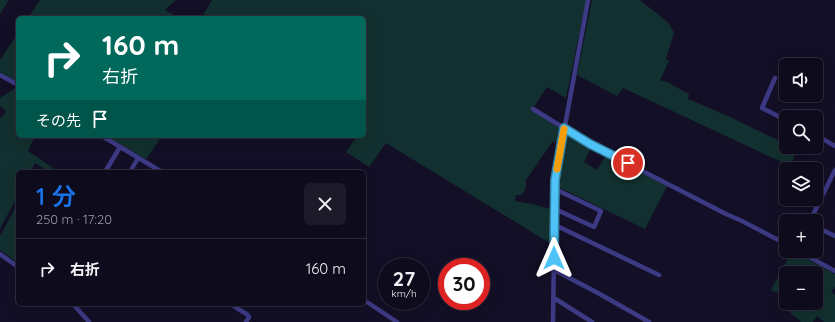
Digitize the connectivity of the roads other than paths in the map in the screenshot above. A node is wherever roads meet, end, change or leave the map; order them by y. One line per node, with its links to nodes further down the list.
1 (588, 0): 7 (street)
2 (0, 75): 4 (street)
3 (774, 78): 6 (street)
4 (16, 84)
5 (533, 109): 7 (street)
6 (779, 116)
7 (564, 128): 17 (street); 23 (street)
8 (105, 138): 11 (street)
9 (823, 139): 10 (street)
10 (835, 146)
11 (120, 147): 12 (street); 13 (street)
12 (138, 158): 14 (street); 15 (street)
13 (106, 170)
14 (131, 170)
15 (157, 170)
16 (835, 170): 19 (street)
17 (555, 189): 18 (street); 18 (street)
18 (555, 209): 20 (street)
19 (813, 214)
20 (555, 225): 27 (street); 29 (street)
21 (823, 230): 22 (street)
22 (835, 236)
23 (779, 240)
24 (0, 254): 26 (street)
25 (811, 258): 28 (street)
26 (16, 265)
27 (554, 270): 30 (street); 34 (street)
28 (835, 271)
29 (658, 275)
30 (554, 298): 38 (street); 39 (street)
31 (366, 301): 37 (street)
32 (75, 306): 35 (street)
33 (234, 306): 36 (street)
34 (638, 316): 40 (street); 41 (street)
35 (89, 322)
36 (246, 322)
37 (397, 322)
38 (553, 322)
39 (592, 322)
40 (635, 322)
41 (649, 322)

